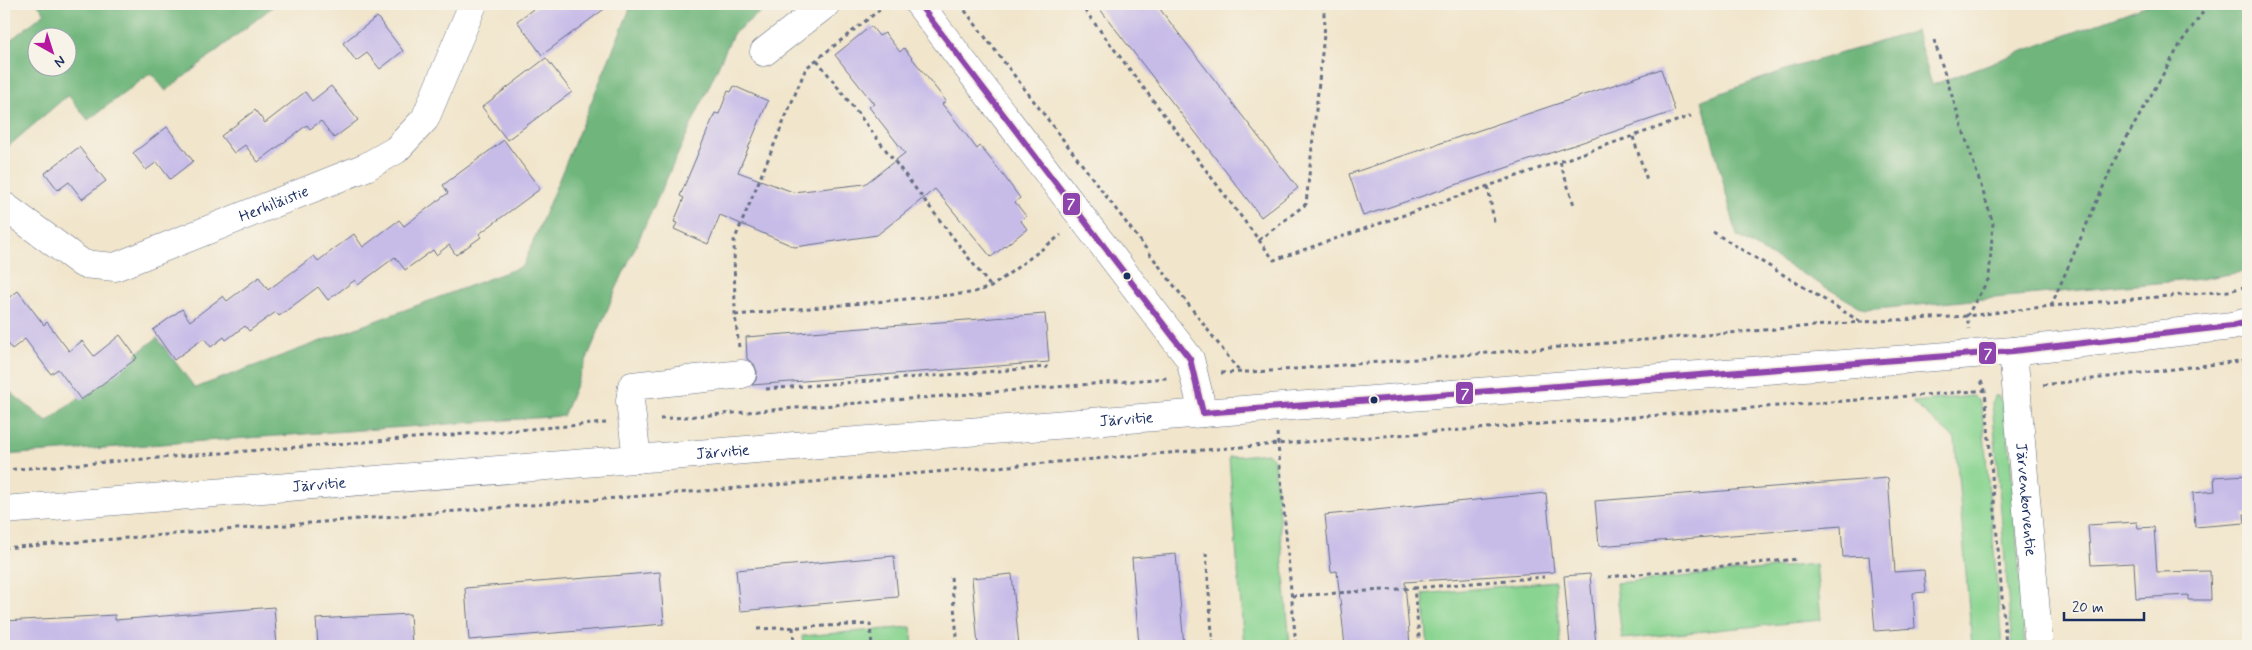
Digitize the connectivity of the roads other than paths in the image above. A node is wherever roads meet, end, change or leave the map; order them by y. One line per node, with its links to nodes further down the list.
1 (473, 4): 5 (street, Herhiläistie)
2 (826, 4): 4 (street)
3 (919, 4): 9 (street)
4 (764, 52)
5 (4, 206)
6 (2248, 322): 7 (street, Järvitie)
7 (2014, 351): 9 (street, Järvitie); 12 (street, Järvenkorventie)
8 (742, 374): 10 (street)
9 (1203, 413): 10 (street, Järvitie)
10 (637, 458): 11 (street, Järvitie)
11 (4, 510)
12 (2039, 646)

